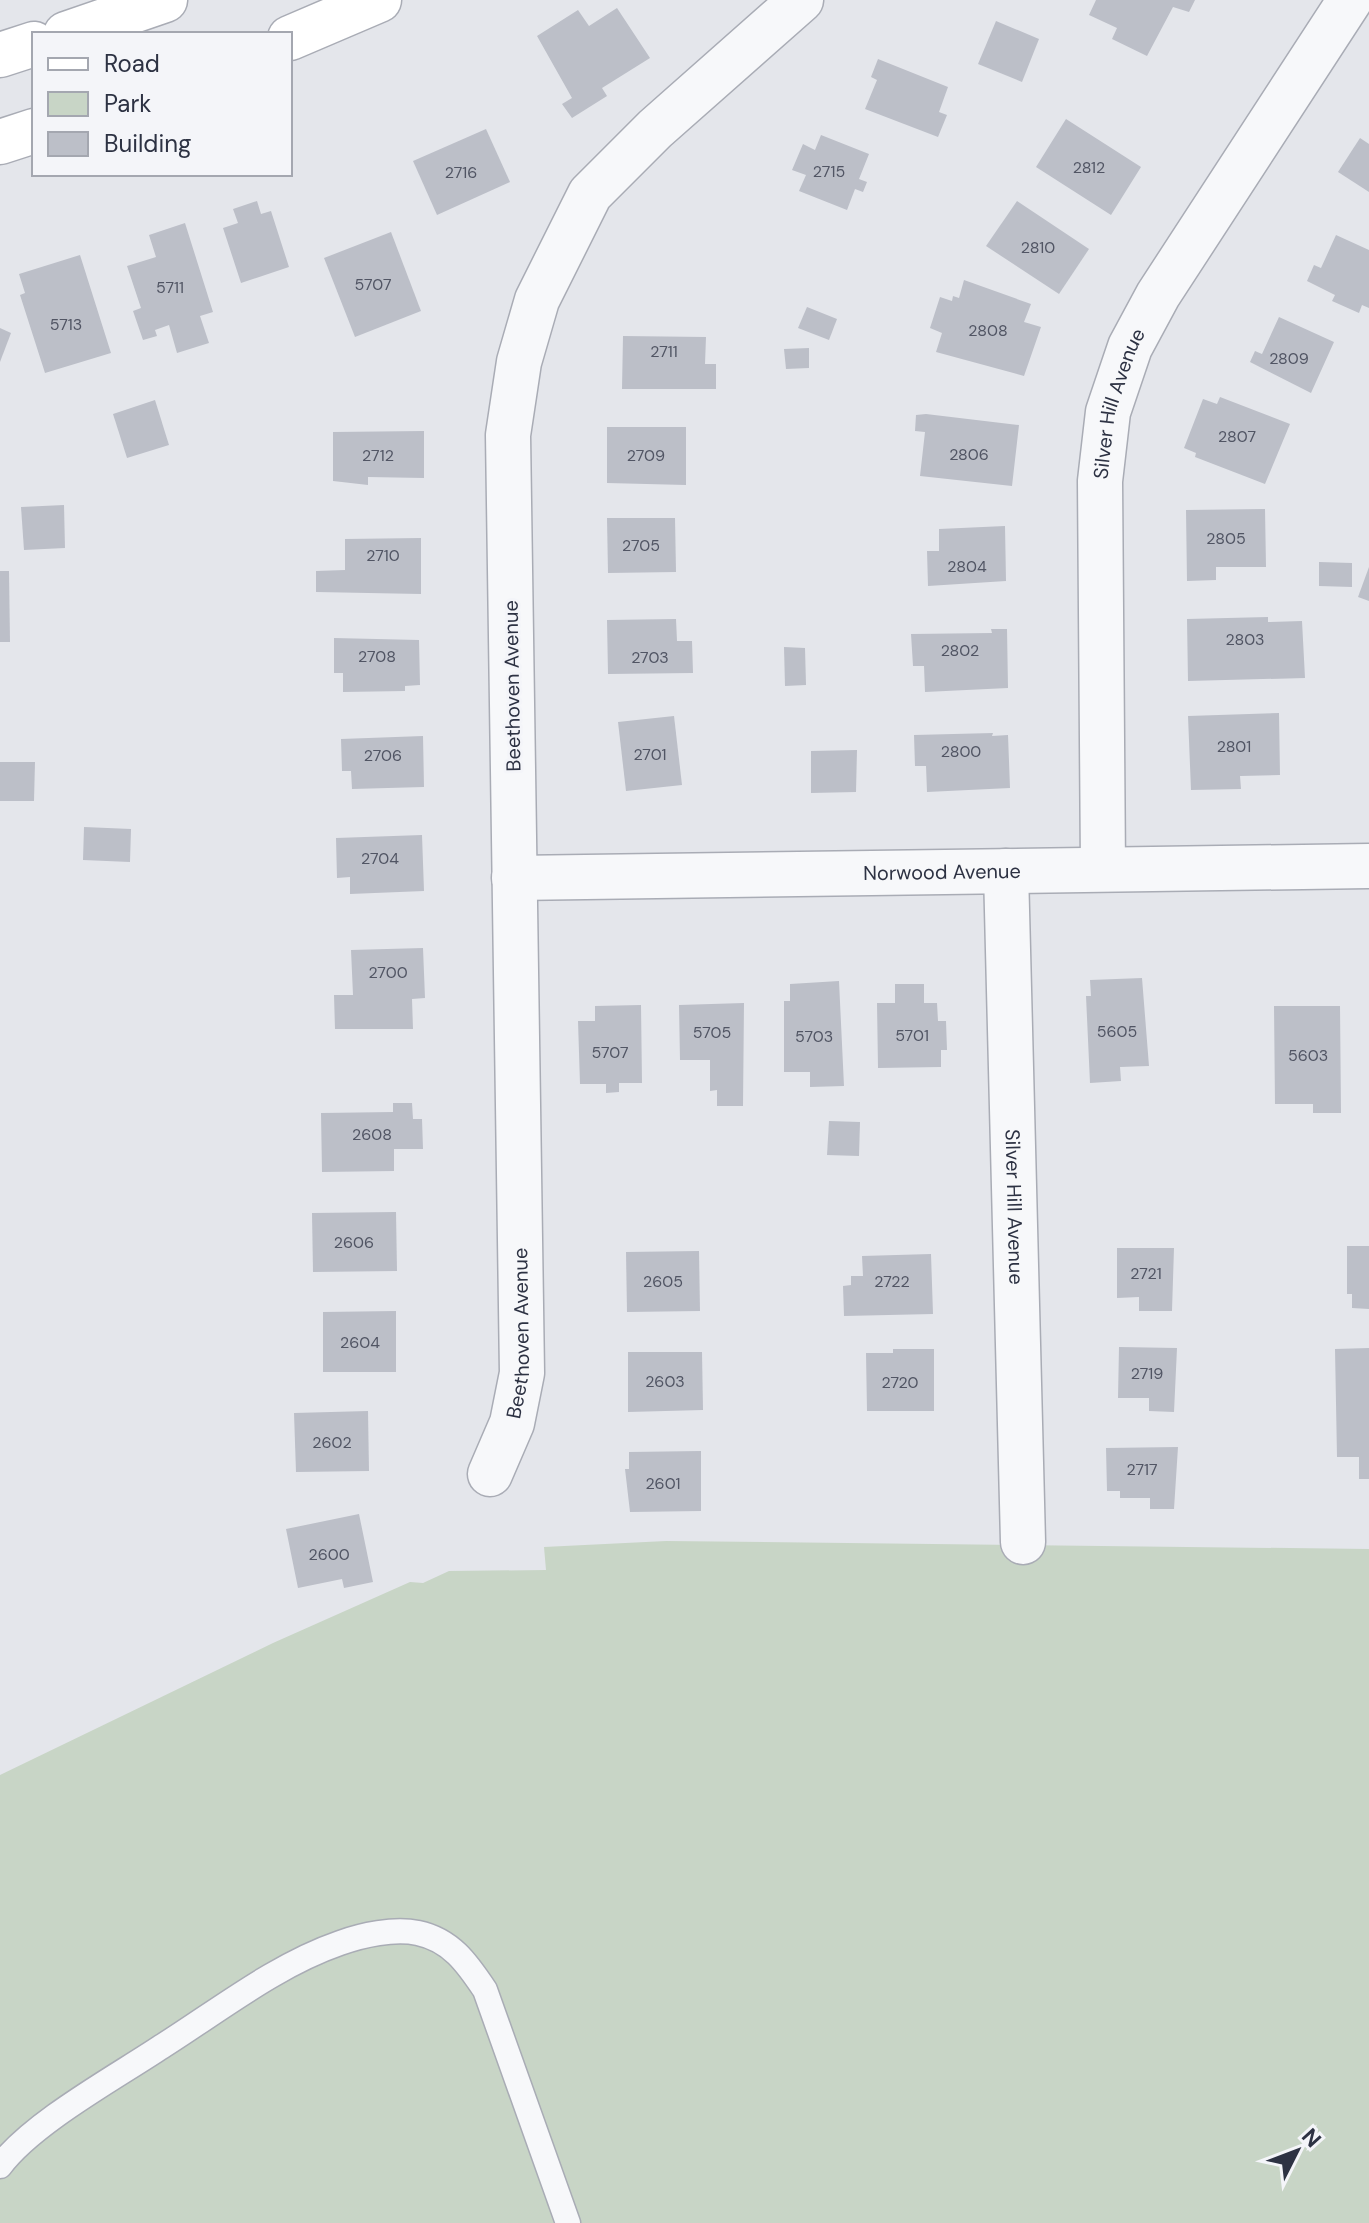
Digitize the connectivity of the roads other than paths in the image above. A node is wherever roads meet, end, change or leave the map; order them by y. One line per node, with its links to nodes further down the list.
1 (165, 0): 5 (main road)
2 (379, 0): 6 (main road)
3 (801, 0): 14 (street, Beethoven Avenue)
4 (1350, 0): 12 (street, Silver Hill Avenue)
5 (72, 32)
6 (292, 37)
7 (32, 45): 8 (main road)
8 (0, 55)
9 (32, 132): 10 (main road)
10 (0, 142)
11 (1369, 866): 12 (street, Norwood Avenue)
12 (1103, 869): 13 (street, Norwood Avenue)
13 (1006, 871): 14 (street, Norwood Avenue); 16 (street, Silver Hill Avenue)
14 (514, 878): 15 (street, Beethoven Avenue)
15 (490, 1474)
16 (1023, 1542)
17 (0, 2166): 18 (lane)
18 (568, 2223)

